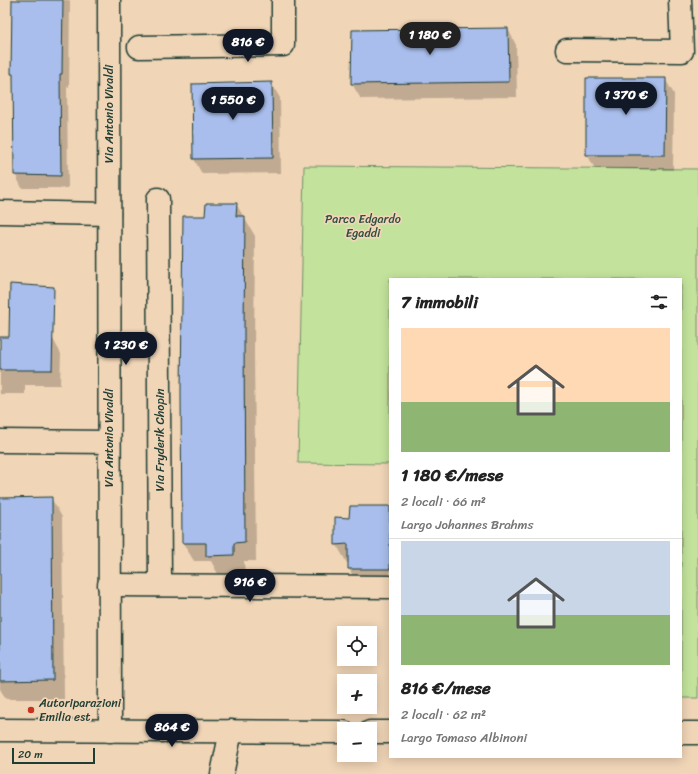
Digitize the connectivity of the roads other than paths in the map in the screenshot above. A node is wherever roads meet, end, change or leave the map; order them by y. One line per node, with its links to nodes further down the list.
1 (109, 0): 8 (street, Via Antonio Vivaldi)
2 (283, 0): 4 (street)
3 (680, 0): 5 (street)
4 (140, 47)
5 (567, 50)
6 (158, 199): 12 (street, Via Fryderik Chopin)
7 (0, 212): 8 (street)
8 (109, 214): 10 (street, Via Antonio Vivaldi)
9 (0, 441): 10 (street)
10 (109, 442): 11 (street, Via Antonio Vivaldi)
11 (110, 585): 12 (street); 15 (street, Via Antonio Vivaldi)
12 (160, 585): 13 (street)
13 (389, 587)
14 (0, 730): 15 (street)
15 (110, 731): 16 (street)
16 (231, 731): 17 (street); 22 (street)
17 (337, 732)
18 (377, 732): 19 (street)
19 (389, 732)
20 (682, 733): 21 (street)
21 (698, 733)
22 (222, 774)

